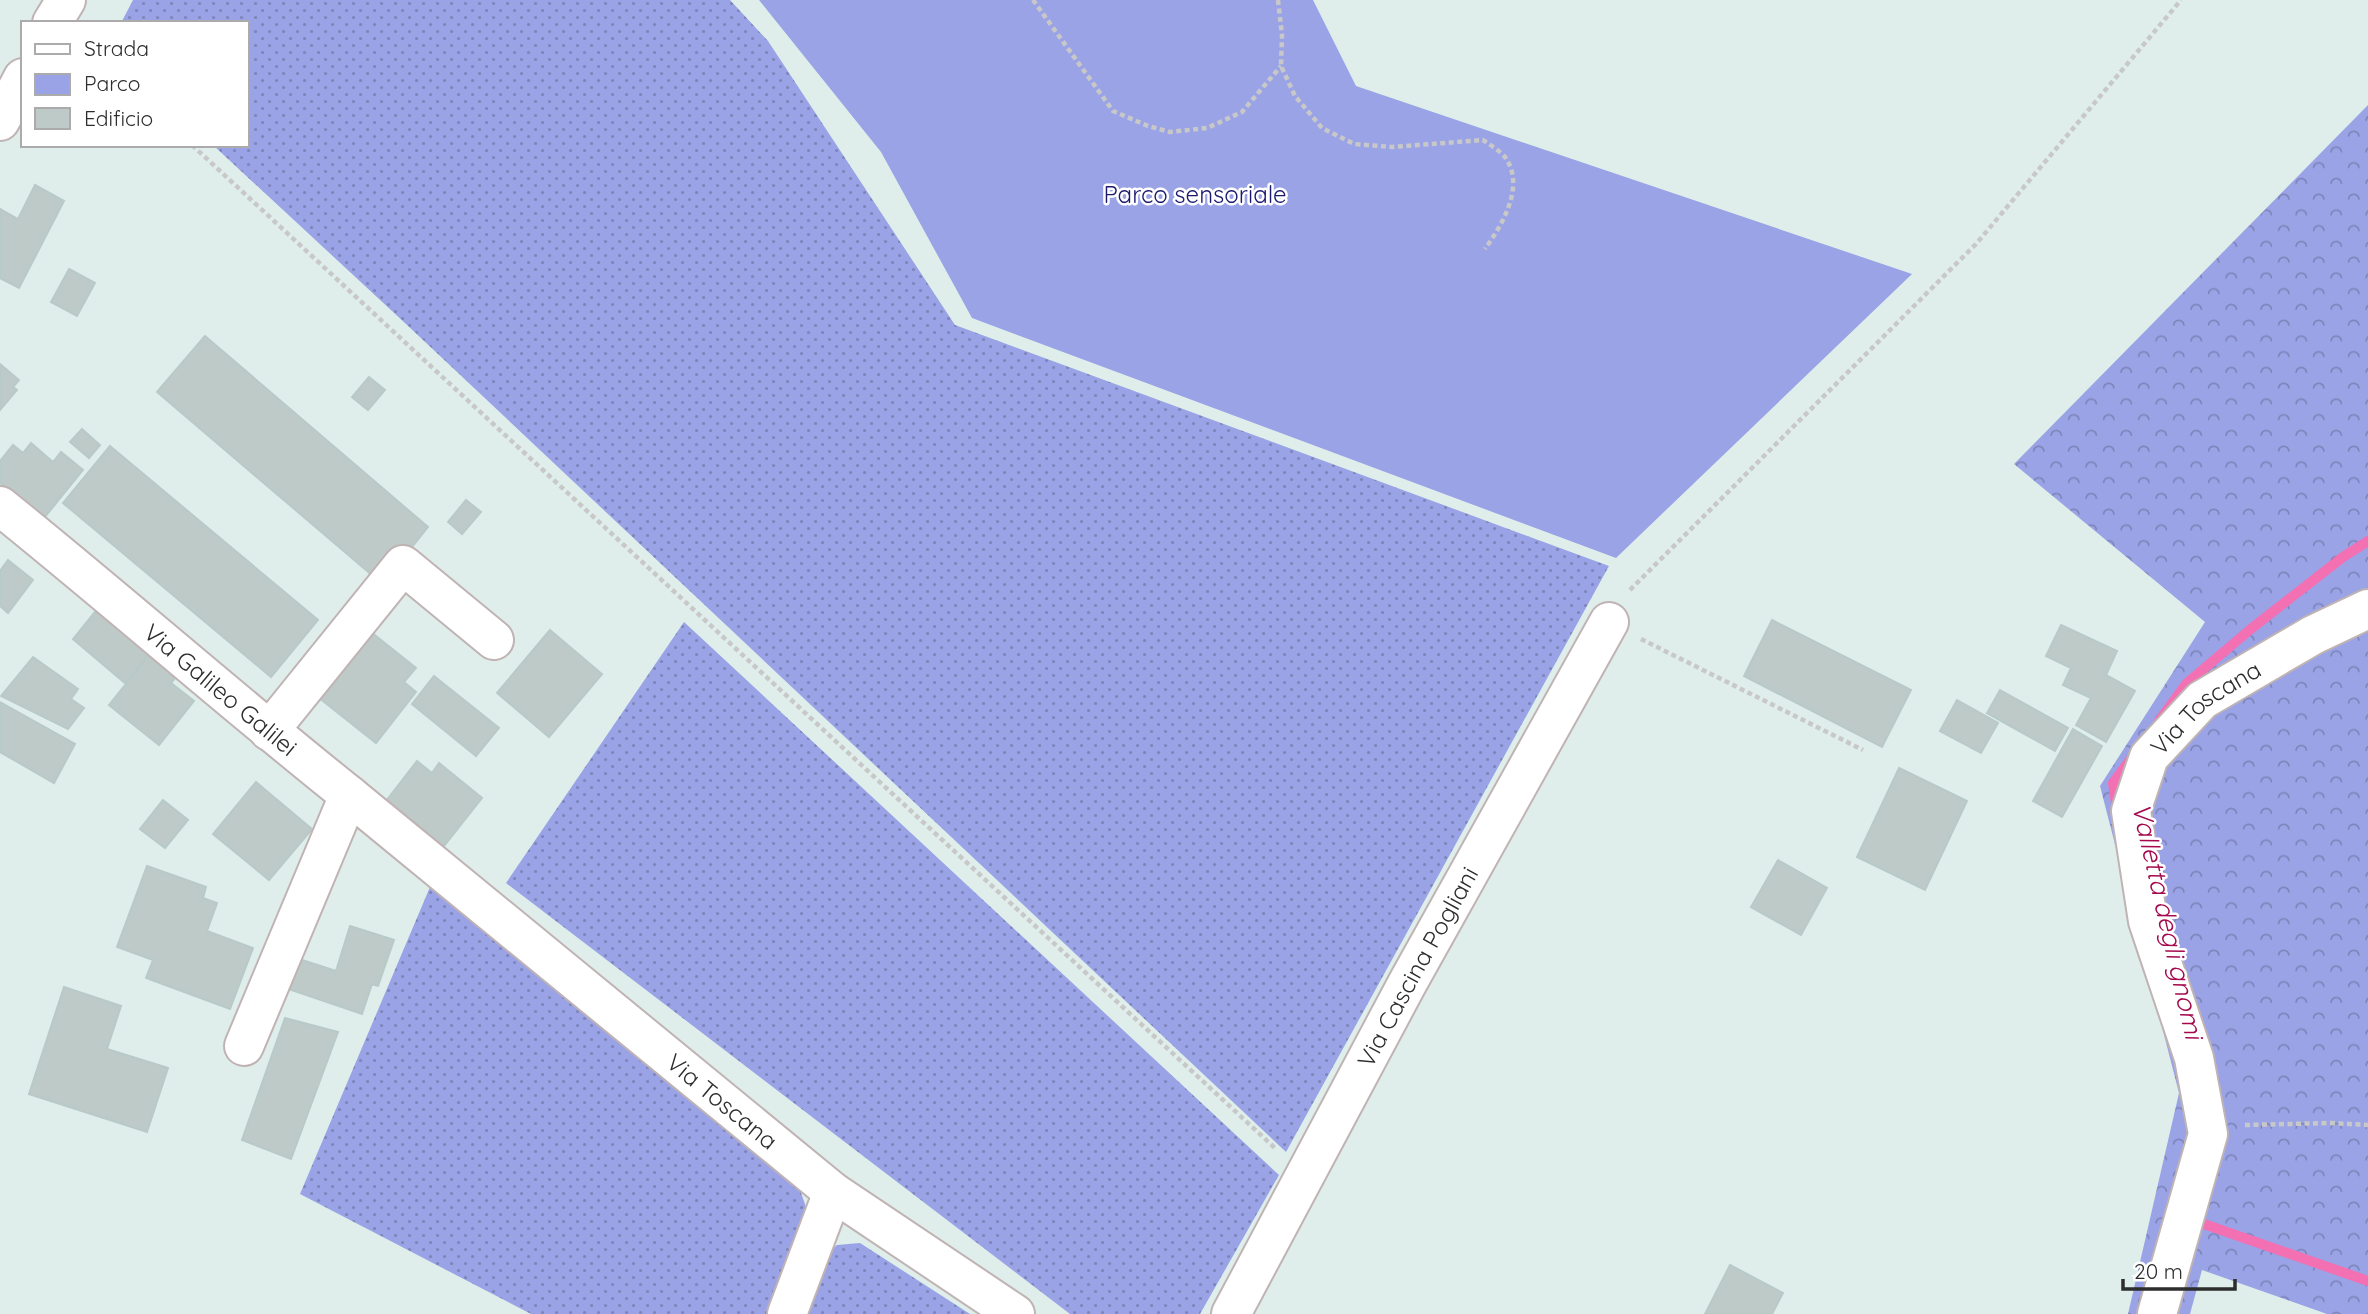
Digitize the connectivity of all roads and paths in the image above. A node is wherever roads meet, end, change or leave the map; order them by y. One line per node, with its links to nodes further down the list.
1 (66, 0): 5 (street)
2 (1033, 0): 6 (path)
3 (1278, 0): 6 (path)
4 (2181, 0): 13 (path)
5 (53, 21)
6 (1281, 66): 10 (path)
7 (21, 82): 8 (street)
8 (0, 121)
9 (194, 147): 22 (path)
10 (1485, 249)
11 (0, 506): 15 (street, Via Galileo Galilei)
12 (2368, 609): 21 (street, Via Toscana)
13 (1609, 622): 16 (path); 22 (street, Via Cascina Pogliani)
14 (494, 640): 15 (street)
15 (269, 731): 17 (street, Via Galileo Galilei)
16 (1863, 750)
17 (349, 795): 18 (street, Via Galileo Galilei); 19 (street)
18 (443, 871): 23 (street, Via Toscana)
19 (244, 1046)
20 (2368, 1125): 21 (path)
21 (2208, 1134): 27 (street, Via Toscana)
22 (1305, 1176): 26 (street, Via Cascina Pogliani)
23 (833, 1192): 24 (street); 25 (street, Via Toscana)
24 (787, 1314)
25 (1015, 1314)
26 (1231, 1314)
27 (2157, 1314)

